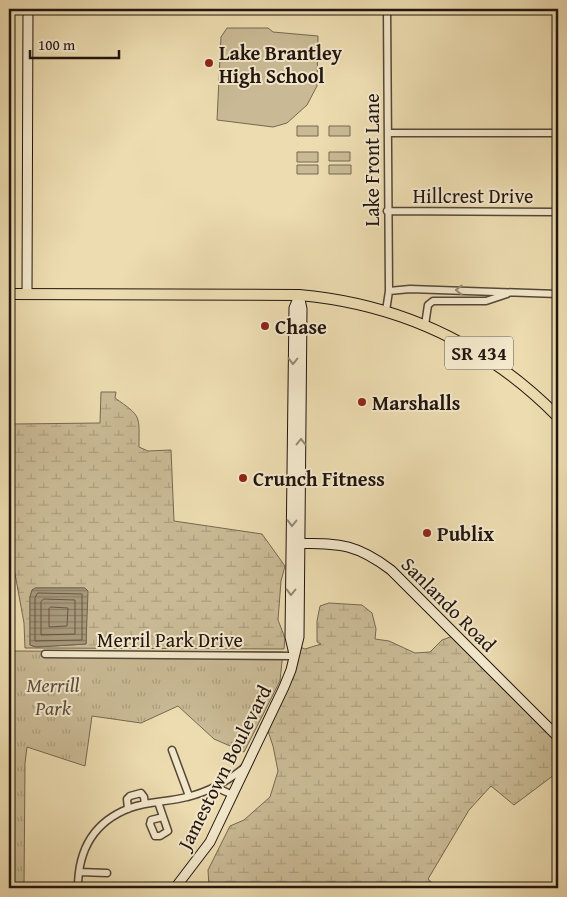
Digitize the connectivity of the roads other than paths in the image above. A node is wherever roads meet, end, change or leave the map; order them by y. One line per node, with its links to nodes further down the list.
1 (28, 9): 10 (street)
2 (387, 9): 3 (street, Lake Front Lane)
3 (388, 133): 4 (street); 5 (street, Lake Front Lane)
4 (558, 133)
5 (387, 211): 6 (street, Hillcrest Drive); 7 (street, Lake Front Lane)
6 (558, 212)
7 (388, 291): 8 (street, one-way to 7); 13 (street, Lake Front Lane)
8 (508, 293): 11 (street); 14 (street)
9 (9, 294): 10 (main road, SR 434)
10 (27, 294): 12 (main road, SR 434)
11 (558, 294)
12 (299, 295): 13 (main road, SR 434); 16 (street, Jamestown Boulevard)
13 (386, 311): 14 (main road, SR 434)
14 (425, 325): 15 (main road, SR 434)
15 (558, 417)
16 (296, 543): 18 (street, Jamestown Boulevard); 19 (street, Sanlando Road)
17 (45, 654): 18 (street, Merril Park Drive)
18 (294, 656): 21 (street, Jamestown Boulevard)
19 (558, 737)
20 (172, 750): 23 (street)
21 (247, 765): 22 (street); 24 (street, Jamestown Boulevard)
22 (215, 787): 23 (street); 24 (street)
23 (189, 796): 25 (street)
24 (233, 796): 32 (street, Jamestown Boulevard)
25 (158, 802): 26 (street); 28 (street)
26 (145, 804): 27 (street); 27 (street)
27 (128, 809): 29 (street)
28 (163, 817): 28 (street)
29 (79, 872): 30 (street); 31 (street)
30 (107, 873)
31 (78, 888)
32 (175, 888)

